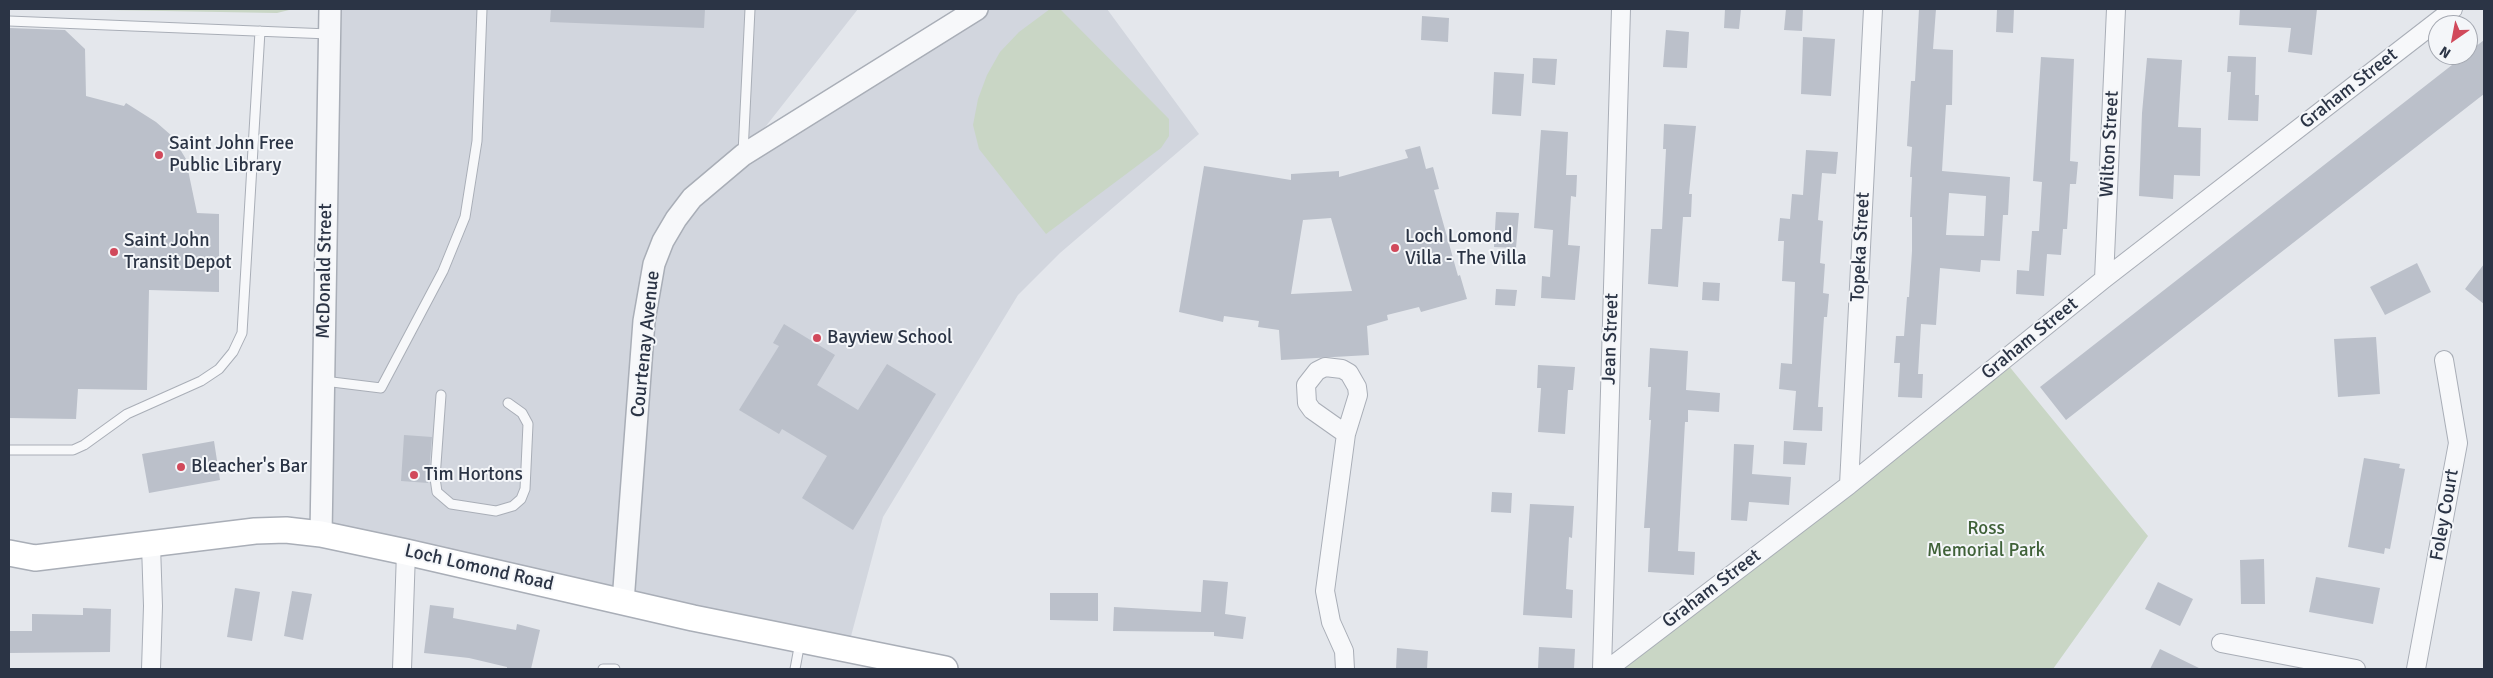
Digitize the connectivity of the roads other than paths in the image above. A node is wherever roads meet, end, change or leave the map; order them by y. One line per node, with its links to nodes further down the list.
1 (330, 9): 11 (street, McDonald Street)
2 (482, 9): 15 (lane)
3 (750, 9): 12 (lane)
4 (977, 9): 12 (street, Courtenay Avenue)
5 (1621, 9): 35 (street, Jean Street)
6 (1873, 9): 20 (street, Topeka Street)
7 (2116, 9): 13 (street, Wilton Street)
8 (2453, 9): 13 (street, Graham Street)
9 (9, 21): 10 (lane)
10 (260, 31): 11 (lane); 19 (lane)
11 (329, 34): 15 (street, McDonald Street)
12 (743, 155): 25 (street, Courtenay Avenue)
13 (2104, 279): 20 (street, Graham Street)
14 (2444, 360): 38 (street, Foley Court)
15 (323, 381): 21 (street, McDonald Street)
16 (441, 395): 17 (lane)
17 (508, 402)
18 (1346, 434): 34 (street)
19 (9, 450)
20 (1849, 485): 36 (street, Graham Street)
21 (321, 534): 22 (main road, Loch Lomond Road); 23 (main road, Loch Lomond Road)
22 (150, 545): 24 (main road, Loch Lomond Road); 28 (street)
23 (406, 552): 25 (main road, Loch Lomond Road); 29 (street)
24 (9, 553)
25 (623, 602): 26 (main road, Loch Lomond Road)
26 (800, 641): 32 (lane); 33 (main road, Loch Lomond Road)
27 (2221, 643): 37 (street)
28 (151, 669)
29 (402, 669)
30 (602, 669): 31 (lane)
31 (615, 669)
32 (795, 669)
33 (945, 669)
34 (1345, 669)
35 (1602, 669)
36 (1608, 669)
37 (2356, 669)
38 (2416, 669)

